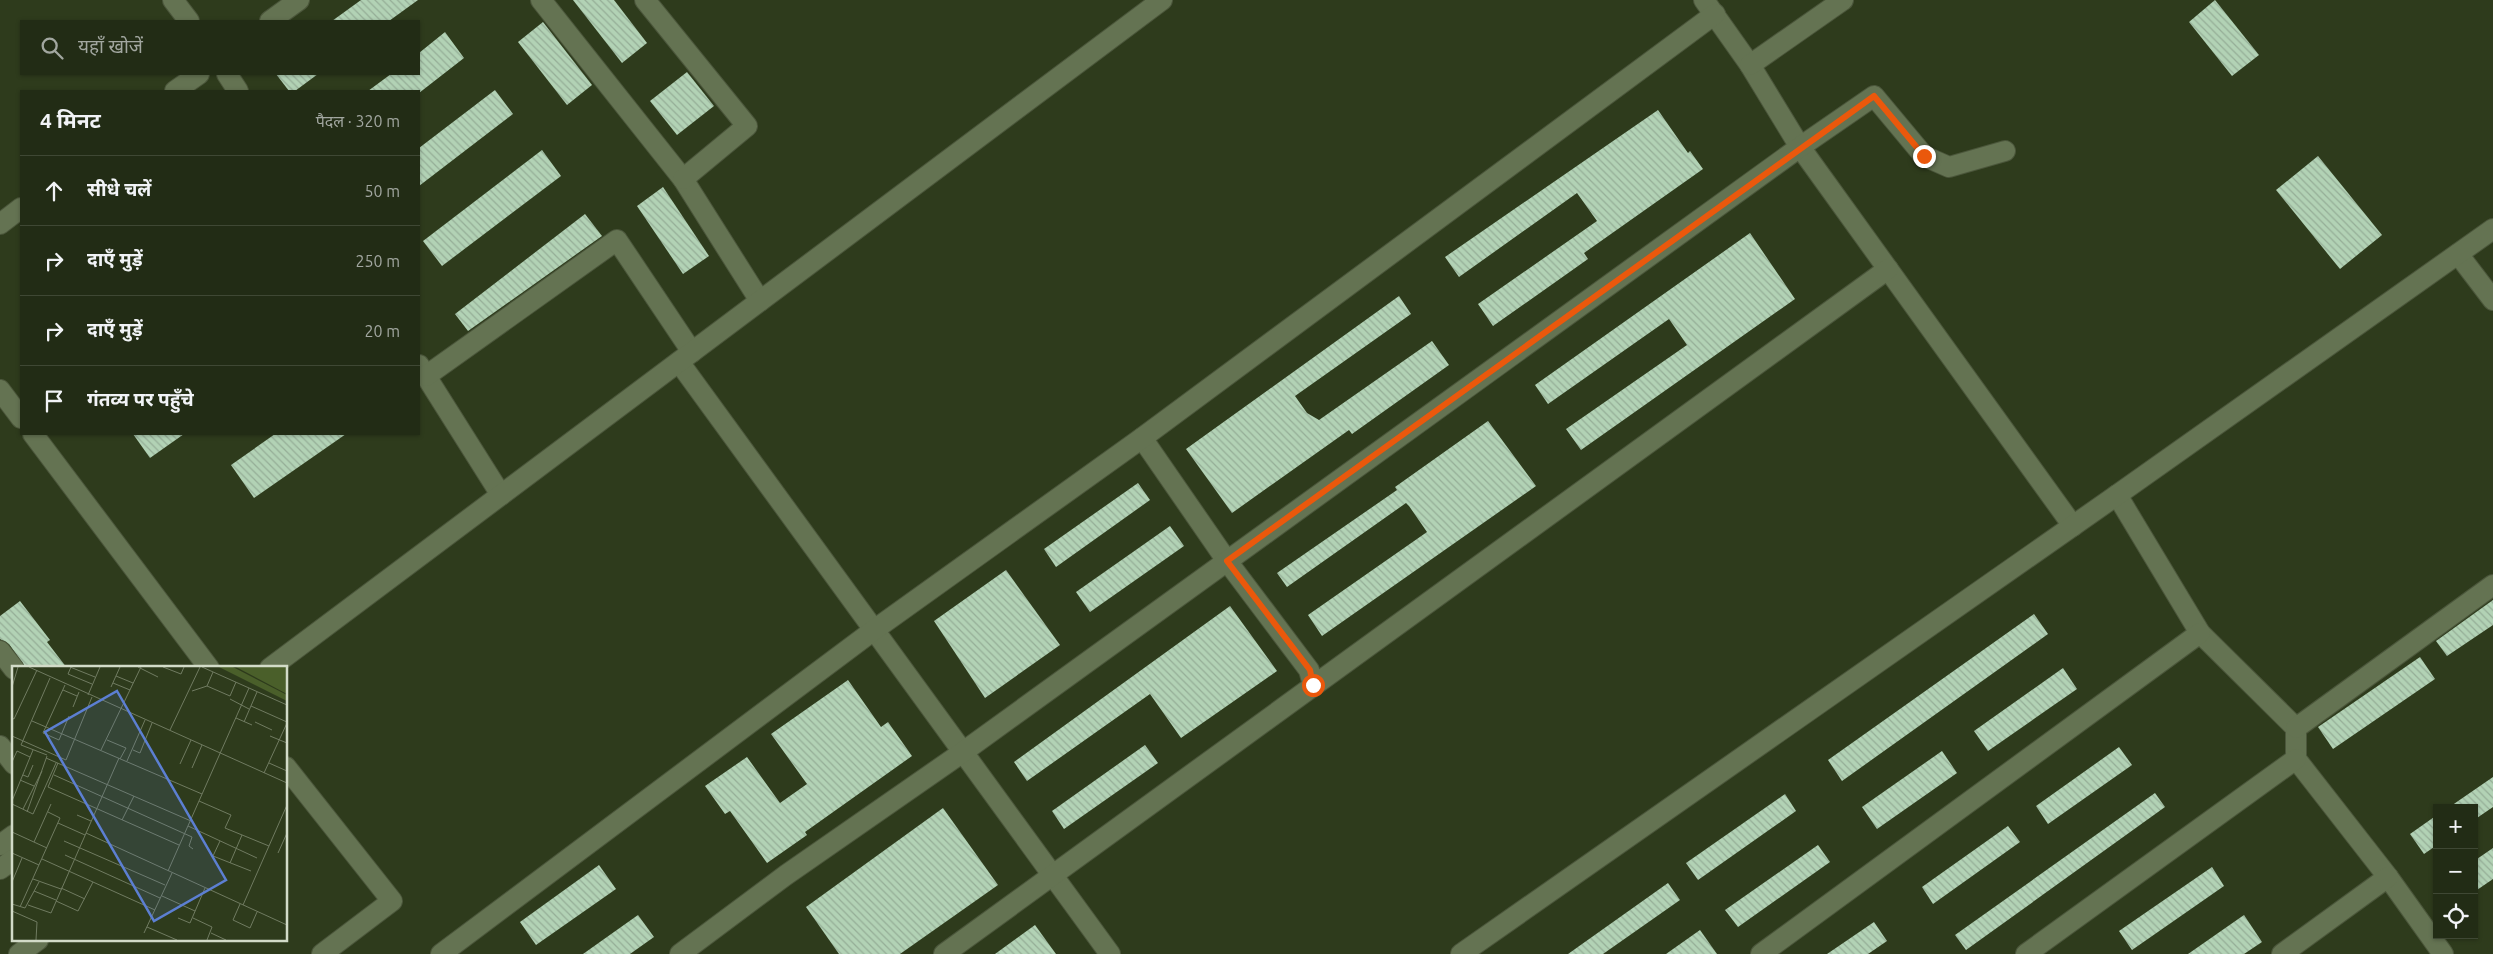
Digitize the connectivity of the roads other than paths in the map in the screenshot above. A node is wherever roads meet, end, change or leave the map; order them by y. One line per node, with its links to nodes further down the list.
1 (172, 0): 8 (street)
2 (299, 0): 9 (street)
3 (645, 0): 17 (street)
4 (1162, 0): 24 (street)
5 (1843, 0): 10 (street)
6 (544, 1): 17 (street)
7 (1709, 7): 10 (street); 30 (street)
8 (188, 20)
9 (271, 20)
10 (1750, 65): 15 (street)
11 (197, 75): 13 (street)
12 (228, 75): 14 (street)
13 (176, 90)
14 (237, 90)
15 (1800, 147): 16 (street); 22 (street); 34 (street)
16 (2005, 151)
17 (683, 179): 24 (street)
18 (20, 209): 19 (street)
19 (0, 224)
20 (2493, 229): 21 (street)
21 (2458, 254): 23 (street); 32 (street)
22 (1888, 269): 33 (street); 42 (street)
23 (2493, 300)
24 (760, 301): 25 (street)
25 (685, 357): 26 (street); 31 (street); 36 (street)
26 (423, 370): 31 (street)
27 (0, 390): 28 (street)
28 (20, 417)
29 (34, 435): 40 (street)
30 (1142, 438): 34 (street); 36 (street)
31 (501, 495): 41 (street)
32 (2117, 496): 33 (street); 37 (street)
33 (2073, 526): 62 (street)
34 (1227, 561): 42 (street); 45 (street)
35 (2493, 586): 43 (street)
36 (874, 630): 45 (street); 58 (street)
37 (2200, 633): 43 (street); 63 (street)
38 (0, 651): 39 (street)
39 (12, 666)
40 (207, 666)
41 (273, 666)
42 (1313, 685): 53 (street)
43 (2296, 728): 46 (street)
44 (0, 746): 47 (street)
45 (964, 752): 53 (street); 59 (street)
46 (2296, 758): 54 (street); 64 (street)
47 (12, 761)
48 (288, 770): 57 (street)
49 (12, 836): 50 (street)
50 (0, 845)
51 (12, 860): 52 (street)
52 (0, 869)
53 (1053, 876): 60 (street); 61 (street)
54 (2388, 877): 65 (street); 66 (street)
55 (35, 942): 56 (street)
56 (19, 954)
57 (322, 954)
58 (441, 954)
59 (680, 954)
60 (944, 954)
61 (1110, 954)
62 (1461, 954)
63 (1761, 954)
64 (2026, 954)
65 (2282, 954)
66 (2443, 954)

